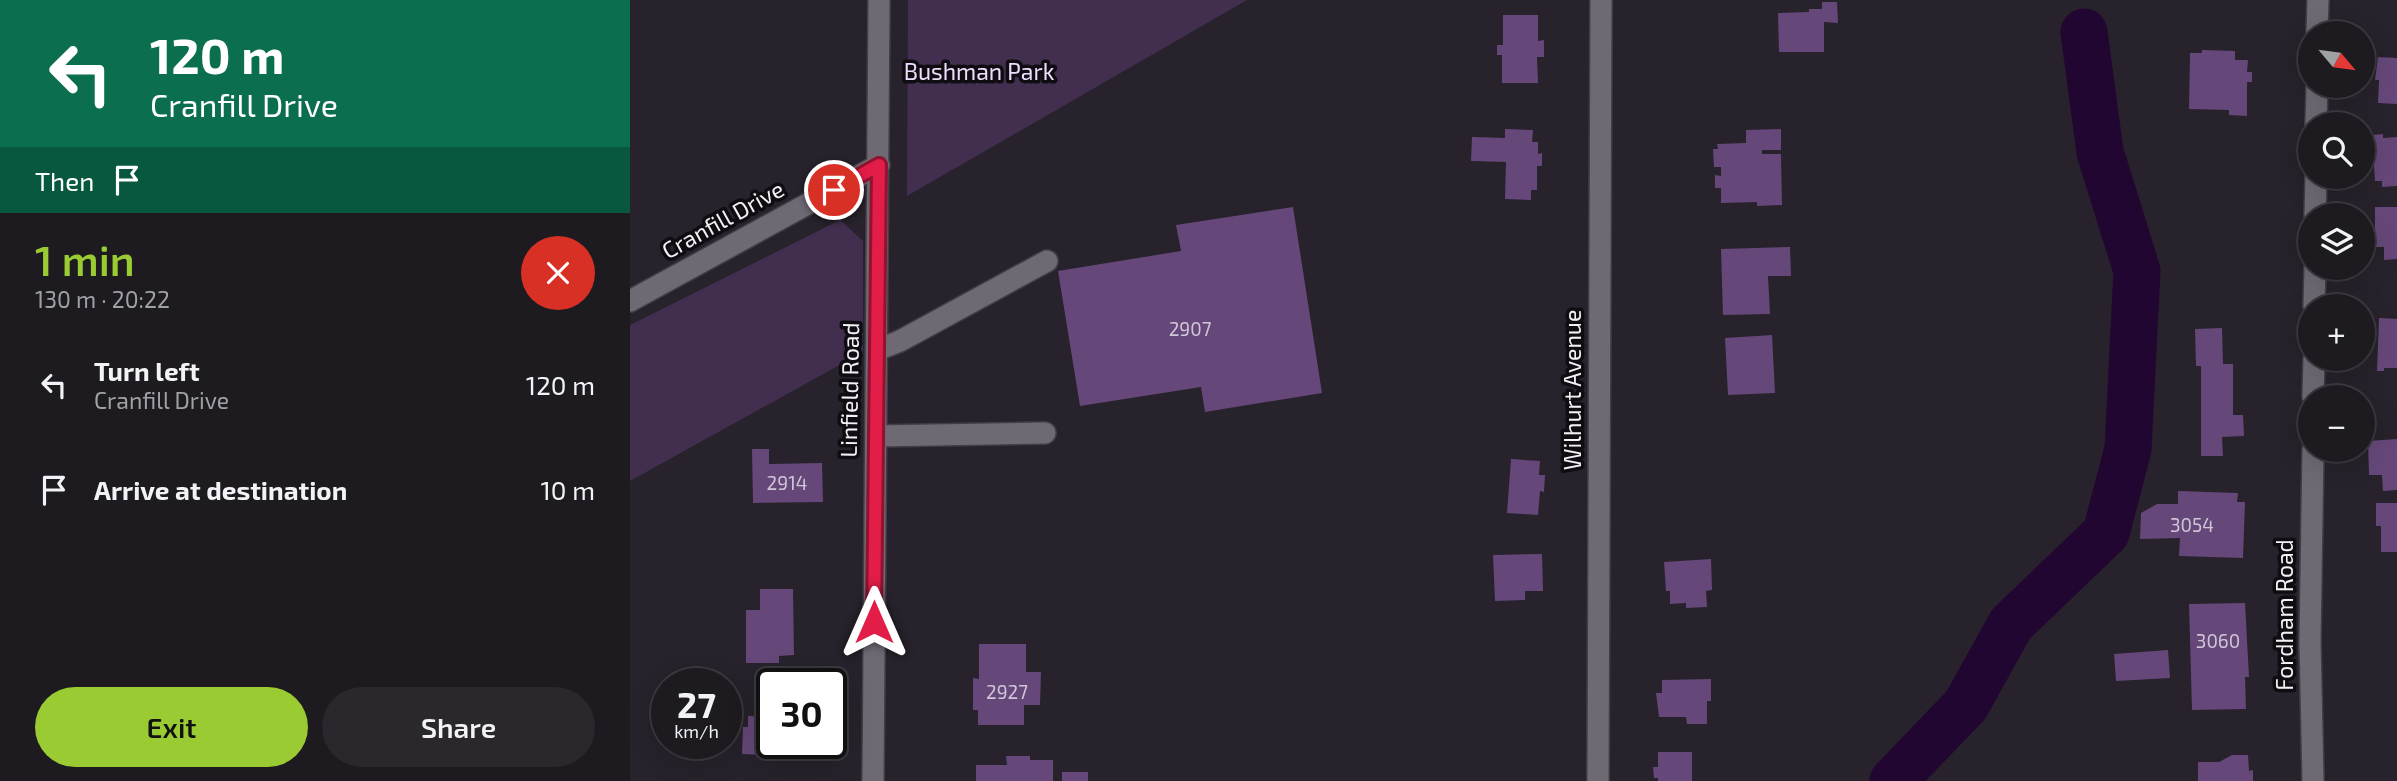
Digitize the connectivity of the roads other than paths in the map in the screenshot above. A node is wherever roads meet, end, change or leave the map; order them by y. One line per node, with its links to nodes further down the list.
1 (879, 0): 5 (street, Linfield Road)
2 (1601, 0): 13 (street, Wilhurt Avenue)
3 (2318, 0): 4 (street)
4 (2318, 21)
5 (879, 165): 7 (street, Cranfill Drive); 8 (street, Linfield Road)
6 (1047, 261): 8 (street)
7 (630, 301)
8 (877, 350): 10 (street, Linfield Road)
9 (1045, 433): 10 (street)
10 (876, 436): 12 (street, Linfield Road)
11 (2312, 462): 14 (street, Fordham Road)
12 (873, 781)
13 (1598, 781)
14 (2313, 781)

